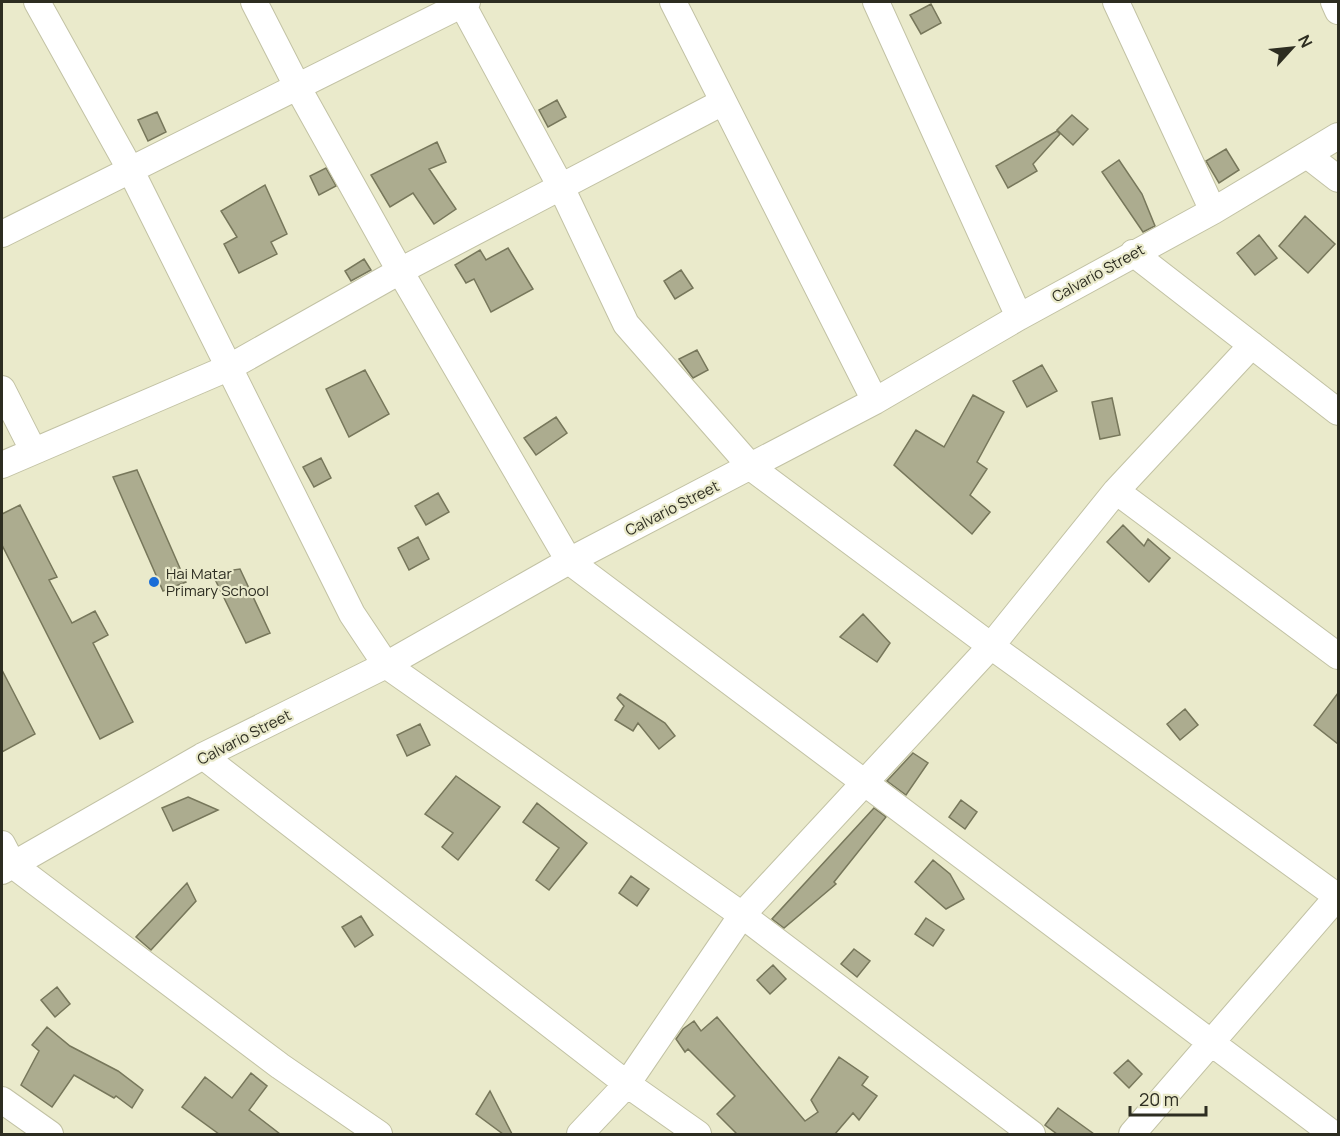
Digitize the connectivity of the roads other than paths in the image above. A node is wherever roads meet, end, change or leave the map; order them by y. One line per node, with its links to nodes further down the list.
1 (37, 2): 13 (street)
2 (254, 2): 9 (street)
3 (463, 2): 9 (street); 15 (street)
4 (673, 2): 10 (street)
5 (876, 2): 20 (street)
6 (1116, 2): 16 (street)
7 (1334, 2): 8 (street)
8 (1338, 10)
9 (298, 88): 13 (street); 19 (street)
10 (723, 102): 15 (street); 24 (street)
11 (1338, 136): 12 (street, Calvario Street)
12 (1307, 155): 14 (street); 16 (street, Calvario Street)
13 (130, 169): 17 (street); 22 (street)
14 (1338, 179)
15 (561, 187): 19 (street); 28 (street)
16 (1213, 211): 18 (street, Calvario Street)
17 (2, 234)
18 (1133, 253): 20 (street, Calvario Street); 21 (street)
19 (400, 271): 22 (street); 30 (street)
20 (1019, 317): 24 (street, Calvario Street)
21 (1252, 345): 25 (street); 29 (street)
22 (228, 368): 26 (street); 33 (street)
23 (2, 389): 26 (street)
24 (874, 401): 28 (street, Calvario Street)
25 (1338, 412)
26 (33, 450): 27 (street)
27 (2, 465)
28 (752, 468): 30 (street, Calvario Street); 31 (street)
29 (1116, 491): 31 (street); 32 (street)
30 (569, 561): 33 (street, Calvario Street); 35 (street)
31 (991, 645): 35 (street); 37 (street)
32 (1338, 656)
33 (386, 665): 34 (street, Calvario Street); 38 (street)
34 (203, 756): 36 (street, Calvario Street); 40 (street)
35 (863, 782): 38 (street); 39 (street)
36 (5, 860): 43 (street)
37 (1338, 896): 39 (street)
38 (742, 915): 40 (street); 46 (street)
39 (1212, 1042): 47 (street); 48 (street)
40 (627, 1084): 44 (street); 45 (street)
41 (2, 1100): 42 (street)
42 (50, 1134)
43 (379, 1134)
44 (580, 1134)
45 (698, 1134)
46 (1032, 1134)
47 (1132, 1134)
48 (1333, 1134)

